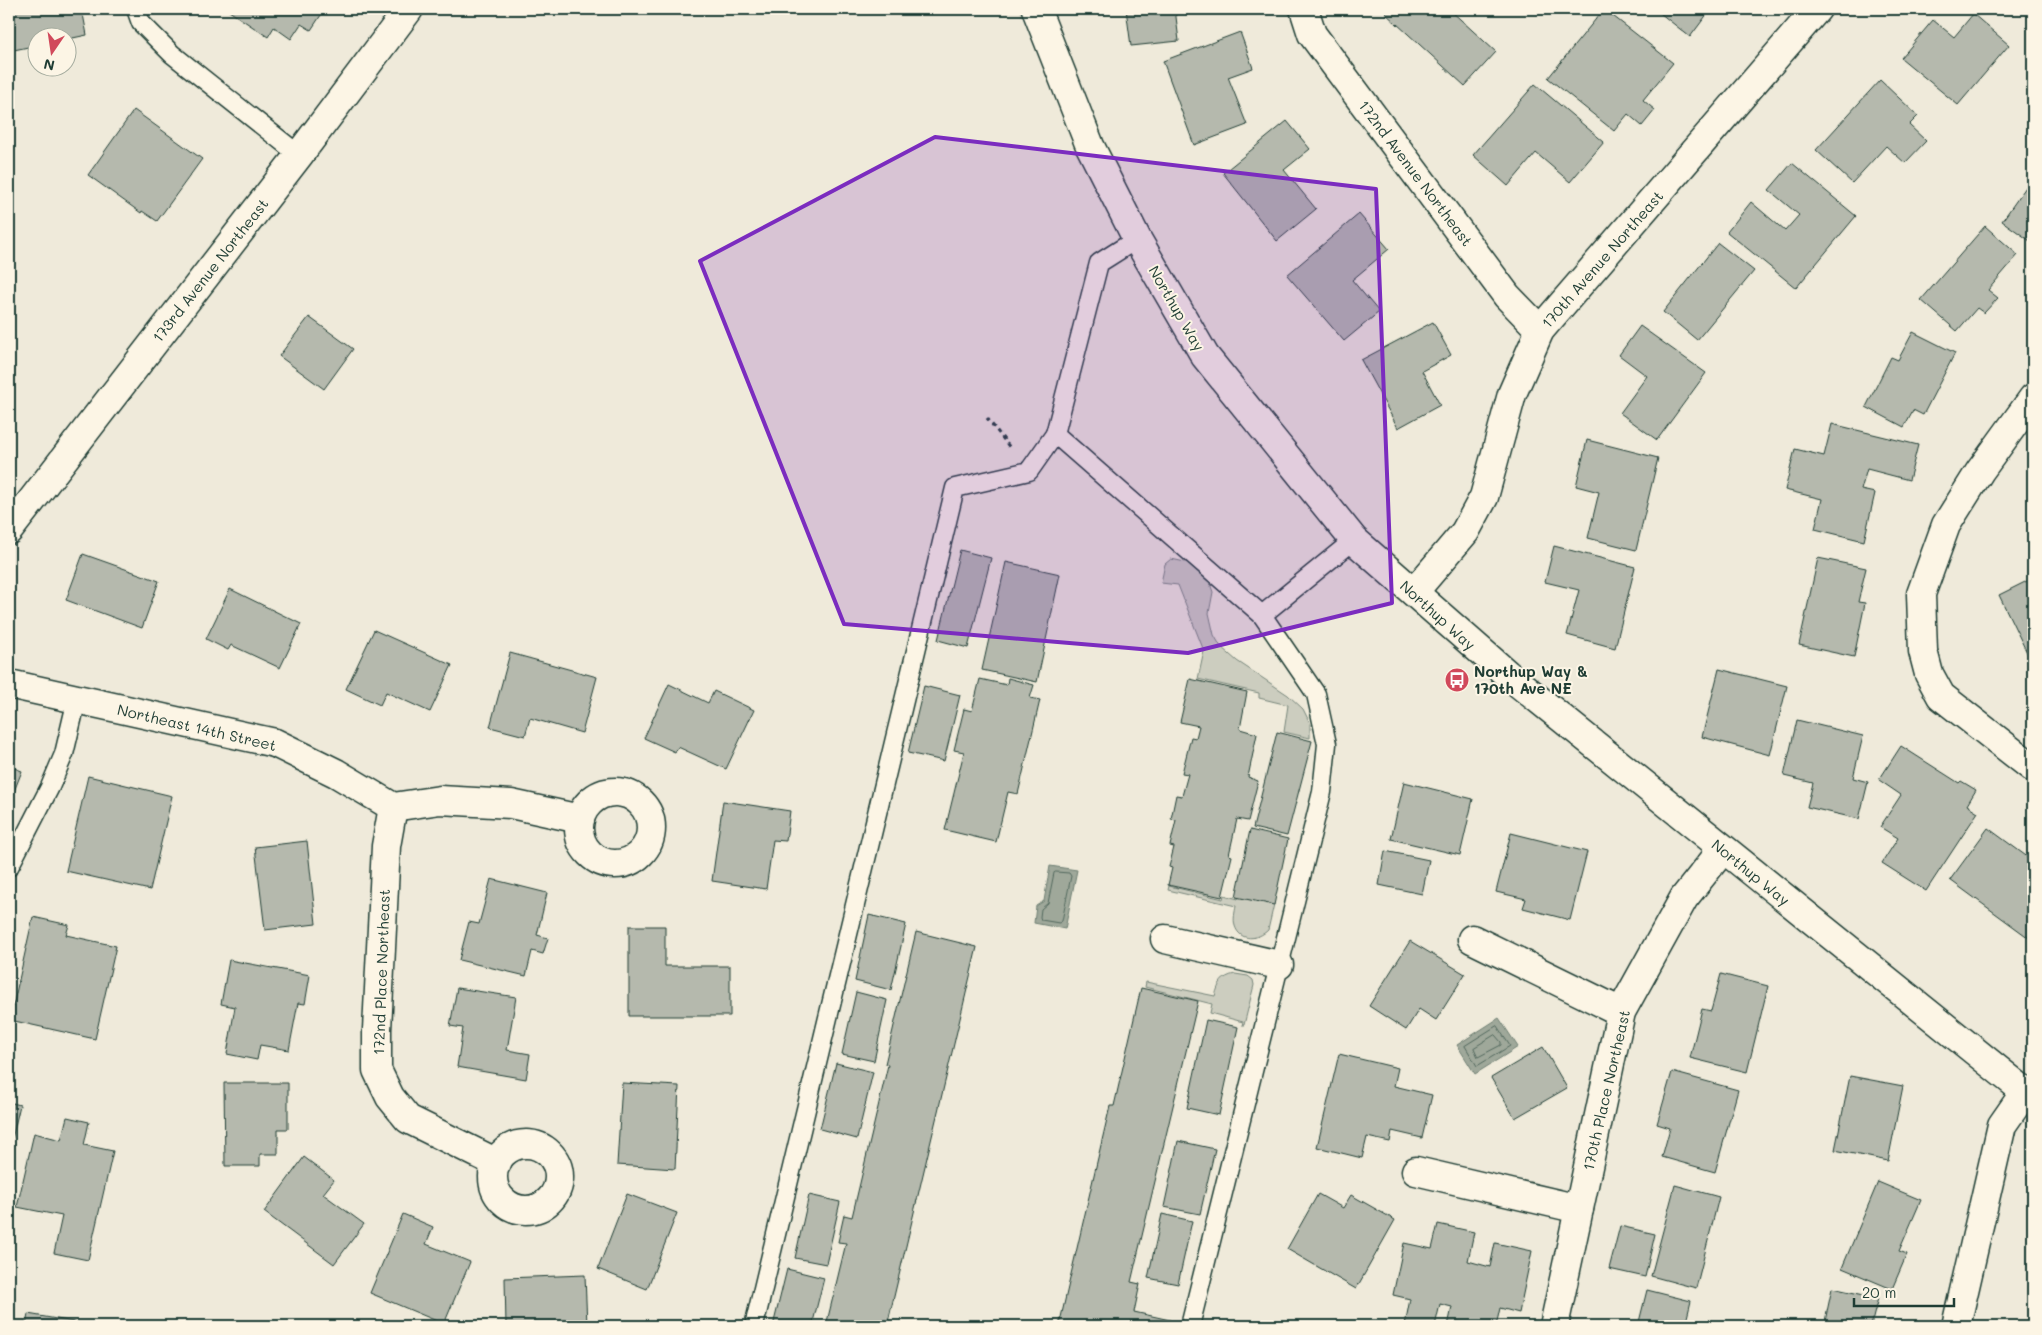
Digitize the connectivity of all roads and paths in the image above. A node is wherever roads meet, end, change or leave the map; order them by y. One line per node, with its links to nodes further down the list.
1 (136, 9): 6 (lane)
2 (409, 9): 6 (street, 173rd Avenue Northeast)
3 (1036, 9): 7 (street, Northup Way)
4 (1304, 9): 8 (street, 172nd Avenue Northeast)
5 (1817, 9): 8 (street, 170th Avenue Northeast)
6 (298, 155): 13 (street, 173rd Avenue Northeast)
7 (1137, 239): 11 (lane); 14 (street, Northup Way)
8 (1540, 330): 15 (street, 170th Avenue Northeast)
9 (2033, 398): 19 (street)
10 (987, 418): 12 (path)
11 (1055, 434): 12 (lane); 16 (lane)
12 (1029, 471): 32 (lane)
13 (9, 530)
14 (1354, 540): 15 (street, Northup Way); 16 (lane)
15 (1414, 592): 22 (street, Northup Way)
16 (1262, 615): 26 (lane)
17 (9, 684): 18 (street, Northeast 14th Street)
18 (77, 699): 20 (street, Northeast 14th Street); 23 (lane)
19 (2033, 768)
20 (394, 807): 21 (street); 29 (street, 172nd Place Northeast)
21 (580, 820)
22 (1723, 849): 27 (street, 170th Place Northeast); 28 (street, Northup Way)
23 (9, 867)
24 (1165, 939): 26 (street)
25 (1472, 939): 27 (street)
26 (1278, 965): 33 (lane)
27 (1621, 1012): 31 (street, 170th Place Northeast)
28 (2029, 1095): 35 (street)
29 (496, 1163)
30 (1416, 1170): 31 (street)
31 (1580, 1209): 34 (street, 170th Place Northeast)
32 (754, 1326)
33 (1190, 1326)
34 (1554, 1326)
35 (1956, 1326)

